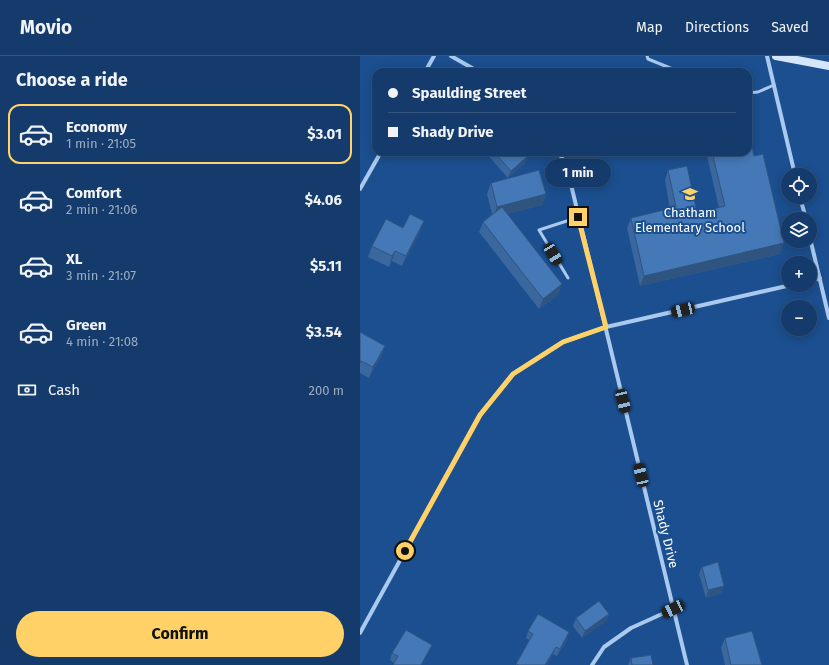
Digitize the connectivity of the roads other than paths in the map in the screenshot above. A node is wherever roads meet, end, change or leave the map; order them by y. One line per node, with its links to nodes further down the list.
1 (434, 56): 7 (street)
2 (451, 56): 8 (street)
3 (647, 56): 9 (lane)
4 (767, 56): 10 (street)
5 (776, 56): 6 (street)
6 (829, 66)
7 (427, 68)
8 (472, 68)
9 (670, 68)
10 (774, 85): 11 (lane); 14 (street)
11 (752, 92)
12 (379, 156): 15 (street)
13 (561, 156): 16 (street, Shady Drive)
14 (793, 168)
15 (360, 189)
16 (578, 217): 18 (lane); 23 (street, Shady Drive)
17 (812, 248): 19 (street)
18 (568, 278)
19 (820, 278): 20 (street); 22 (street)
20 (817, 279)
21 (781, 287): 23 (street)
22 (829, 318)
23 (606, 327): 24 (street, Shady Drive); 25 (street)
24 (673, 609): 26 (street); 27 (street, Shady Drive)
25 (360, 633)
26 (592, 665)
27 (687, 665)

